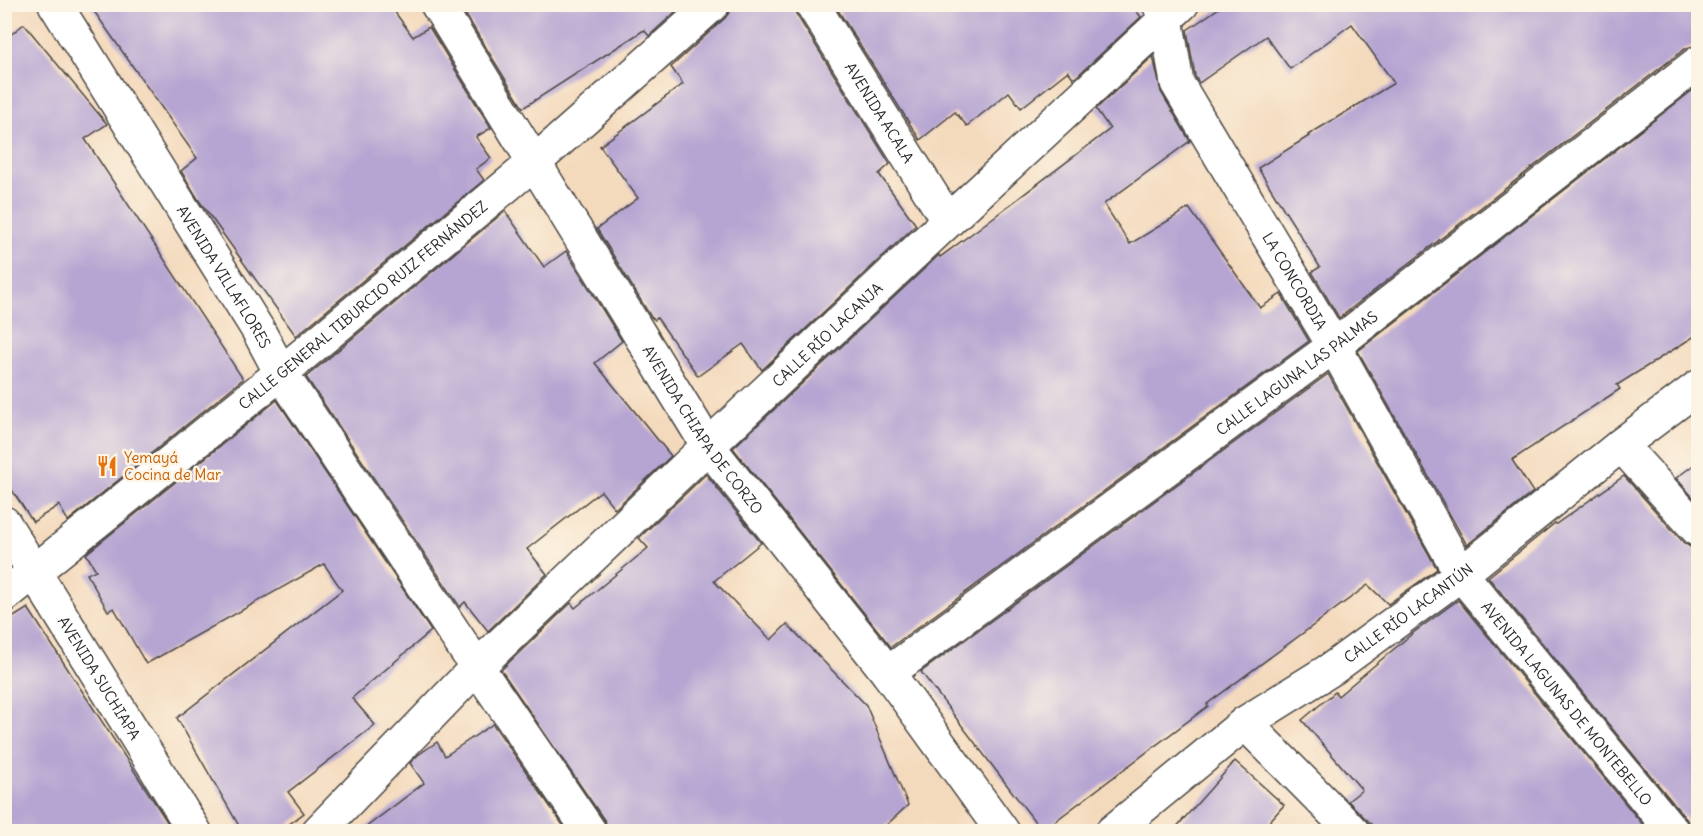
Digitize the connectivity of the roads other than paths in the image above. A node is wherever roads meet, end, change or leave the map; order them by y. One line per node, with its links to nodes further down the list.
1 (55, 4): 10 (street, AVENIDA VILLAFLORES)
2 (436, 4): 7 (street, AVENIDA CHIAPA DE CORZO)
3 (713, 4): 7 (street, CALLE GENERAL TIBURCIO RUIZ FERNÁNDEZ)
4 (812, 4): 8 (street, AVENIDA ACALA)
5 (1169, 9): 8 (street, CALLE RÍO LACANJA); 9 (street, LA CONCORDIA)
6 (1698, 63): 9 (street, CALLE LAGUNA LAS PALMAS)
7 (535, 162): 10 (street, CALLE GENERAL TIBURCIO RUIZ FERNÁNDEZ); 13 (street, AVENIDA CHIAPA DE CORZO)
8 (948, 221): 13 (street, CALLE RÍO LACANJA)
9 (1334, 346): 17 (street, LA CONCORDIA); 20 (street, CALLE LAGUNA LAS PALMAS)
10 (281, 373): 16 (street, CALLE GENERAL TIBURCIO RUIZ FERNÁNDEZ); 19 (street, AVENIDA VILLAFLORES)
11 (1698, 387): 12 (street, CALLE RÍO LACANTÚN)
12 (1621, 445): 15 (street); 17 (street, CALLE RÍO LACANTÚN)
13 (708, 446): 19 (street, CALLE RÍO LACANJA); 20 (street, AVENIDA CHIAPA DE CORZO)
14 (4, 523): 16 (street, AVENIDA SUCHIAPA)
15 (1698, 530)
16 (34, 573): 18 (street, CALLE GENERAL TIBURCIO RUIZ FERNÁNDEZ); 22 (street, AVENIDA SUCHIAPA)
17 (1461, 574): 21 (street, CALLE RÍO LACANTÚN); 28 (street, AVENIDA LAGUNAS DE MONTEBELLO)
18 (4, 596)
19 (477, 667): 23 (street, CALLE RÍO LACANJA); 24 (street, AVENIDA VILLAFLORES)
20 (888, 673): 25 (street, AVENIDA CHIAPA DE CORZO)
21 (1245, 723): 26 (street, CALLE RÍO LACANTÚN); 27 (street)
22 (195, 831)
23 (318, 831)
24 (590, 831)
25 (1004, 831)
26 (1112, 831)
27 (1353, 831)
28 (1673, 831)

